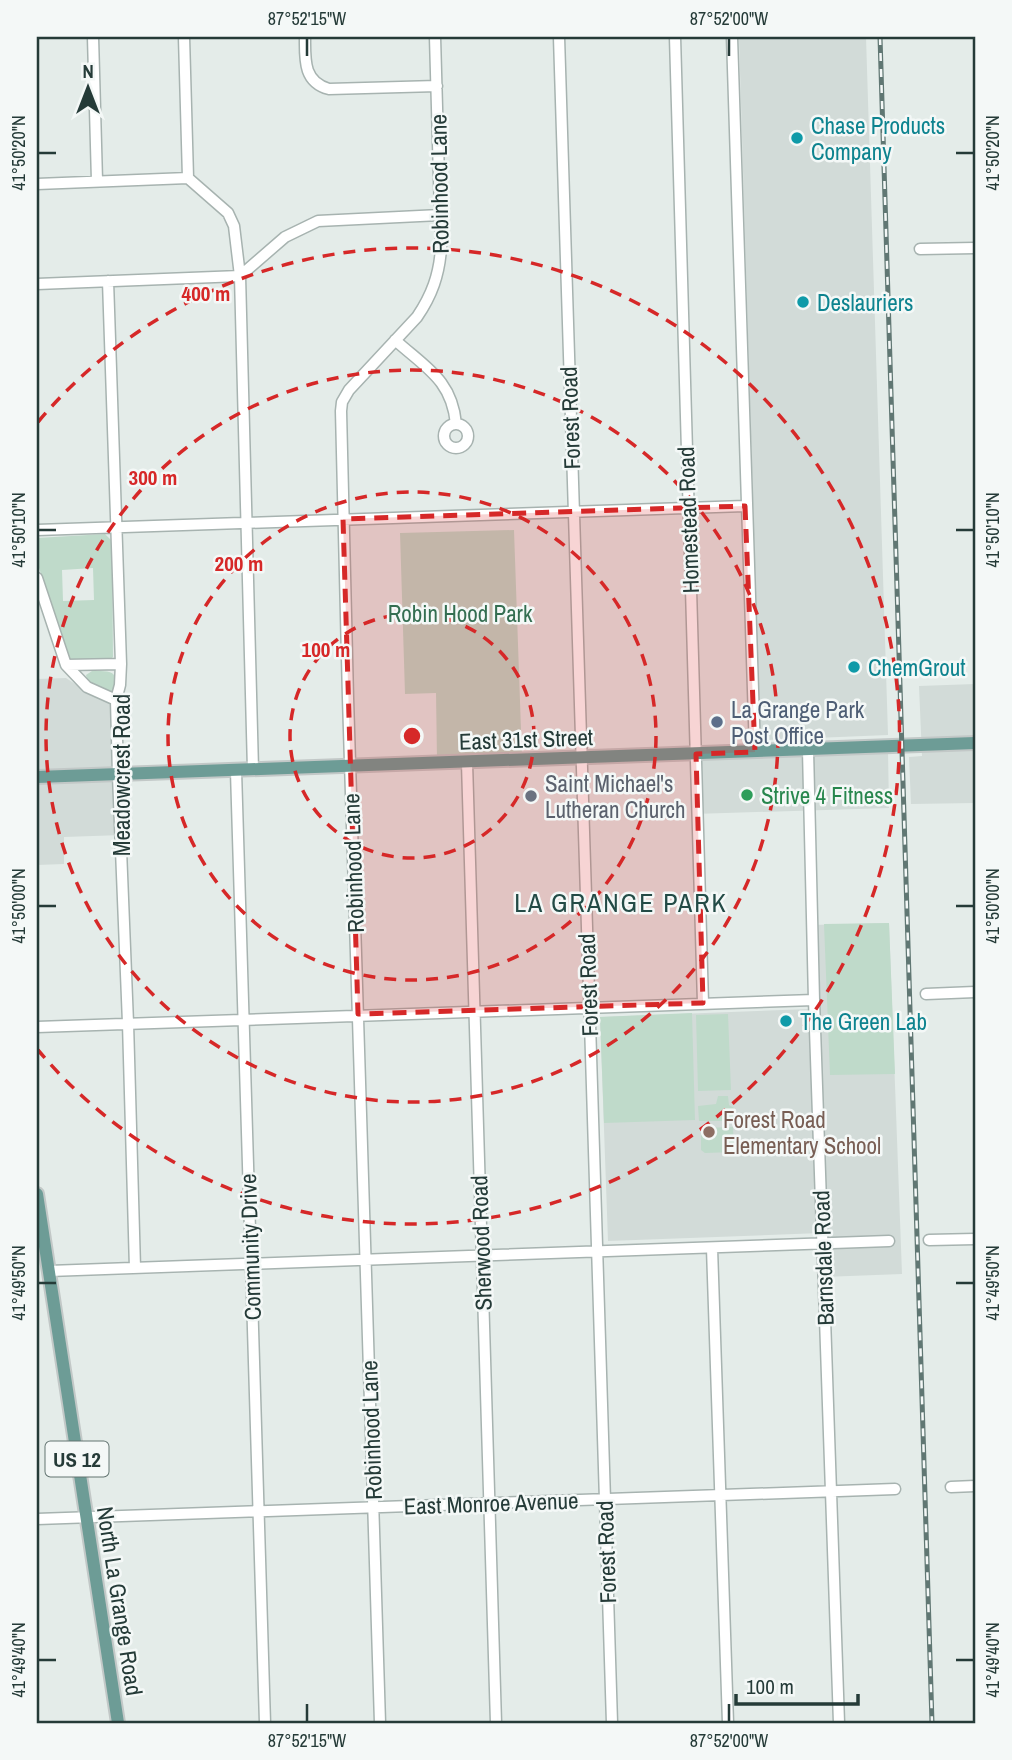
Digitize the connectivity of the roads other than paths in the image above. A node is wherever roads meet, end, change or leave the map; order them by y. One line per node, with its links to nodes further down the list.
1 (93, 37): 10 (street)
2 (184, 37): 9 (street)
3 (305, 37): 8 (street)
4 (435, 37): 8 (street, Robinhood Lane)
5 (559, 37): 22 (street, Forest Road)
6 (675, 37): 21 (street, Homestead Road)
7 (732, 37): 20 (street)
8 (437, 86): 12 (street, Robinhood Lane)
9 (188, 178): 10 (street); 15 (street)
10 (97, 181): 11 (street)
11 (37, 184)
12 (440, 215): 15 (street); 18 (street, Robinhood Lane)
13 (975, 248): 14 (street)
14 (920, 249)
15 (240, 276): 16 (street); 24 (street)
16 (108, 281): 17 (street); 25 (street, Meadowcrest Road)
17 (37, 284)
18 (395, 340): 19 (street); 23 (street, Robinhood Lane)
19 (456, 424)
20 (745, 506): 21 (street); 33 (street)
21 (687, 508): 22 (street); 34 (street, Homestead Road)
22 (573, 512): 23 (street); 35 (street, Forest Road)
23 (343, 519): 24 (street); 37 (street, Robinhood Lane)
24 (245, 523): 25 (street); 38 (street)
25 (117, 528): 26 (street); 28 (street, Meadowcrest Road)
26 (37, 530)
27 (37, 578): 29 (street)
28 (121, 664): 29 (street); 30 (street, Meadowcrest Road)
29 (66, 665): 30 (street)
30 (116, 700): 40 (street, Meadowcrest Road)
31 (975, 743): 32 (main road, East 31st Street)
32 (808, 750): 33 (main road, East 31st Street); 44 (street, Barnsdale Road)
33 (755, 752): 34 (main road, East 31st Street)
34 (696, 754): 35 (main road, East 31st Street); 45 (street, Homestead Road)
35 (581, 759): 36 (main road, East 31st Street); 46 (street, Forest Road)
36 (467, 762): 37 (main road, East 31st Street); 47 (street, Sherwood Road)
37 (350, 766): 38 (main road, East 31st Street); 48 (street, Robinhood Lane)
38 (253, 770): 39 (main road, East 31st Street)
39 (236, 771): 40 (main road, East 31st Street); 49 (street, Community Drive)
40 (118, 775): 41 (main road, East 31st Street); 50 (street, Meadowcrest Road)
41 (37, 778)
42 (975, 992): 43 (street)
43 (926, 994)
44 (814, 1000): 45 (street); 56 (street, Barnsdale Road)
45 (703, 1003): 46 (street)
46 (589, 1008): 47 (street); 58 (street, Forest Road)
47 (474, 1011): 48 (street); 59 (street, Sherwood Road)
48 (358, 1014): 49 (street); 60 (street, Robinhood Lane)
49 (243, 1019): 50 (street); 61 (street, Community Drive)
50 (128, 1023): 51 (street); 62 (street, Meadowcrest Road)
51 (37, 1027)
52 (37, 1194): 63 (main road, North La Grange Road / US 12)
53 (975, 1239): 54 (street)
54 (929, 1240)
55 (889, 1241): 56 (street)
56 (823, 1244): 57 (street); 67 (street, Barnsdale Road)
57 (712, 1248): 58 (street); 68 (street)
58 (597, 1252): 59 (street); 69 (street, Forest Road)
59 (481, 1256): 60 (street); 70 (street, Sherwood Road)
60 (366, 1260): 61 (street); 71 (street, Robinhood Lane)
61 (251, 1264): 62 (street); 72 (street, Community Drive)
62 (135, 1268): 63 (street)
63 (45, 1274): 73 (main road, North La Grange Road / US 12)
64 (951, 1486): 65 (street)
65 (975, 1486)
66 (895, 1489): 67 (street, East Monroe Avenue)
67 (831, 1491): 68 (street, East Monroe Avenue); 81 (street, Barnsdale Road)
68 (720, 1494): 69 (street, East Monroe Avenue); 80 (street)
69 (604, 1499): 70 (street, East Monroe Avenue); 79 (street, Forest Road)
70 (489, 1502): 71 (street, East Monroe Avenue); 78 (street, Sherwood Road)
71 (374, 1506): 72 (street, East Monroe Avenue); 77 (street, Robinhood Lane)
72 (258, 1511): 73 (street, East Monroe Avenue); 76 (street, Community Drive)
73 (86, 1518): 74 (street, East Monroe Avenue); 75 (main road, North La Grange Road / US 12)
74 (37, 1519)
75 (118, 1723)
76 (265, 1723)
77 (380, 1723)
78 (496, 1723)
79 (612, 1723)
80 (728, 1723)
81 (839, 1723)

